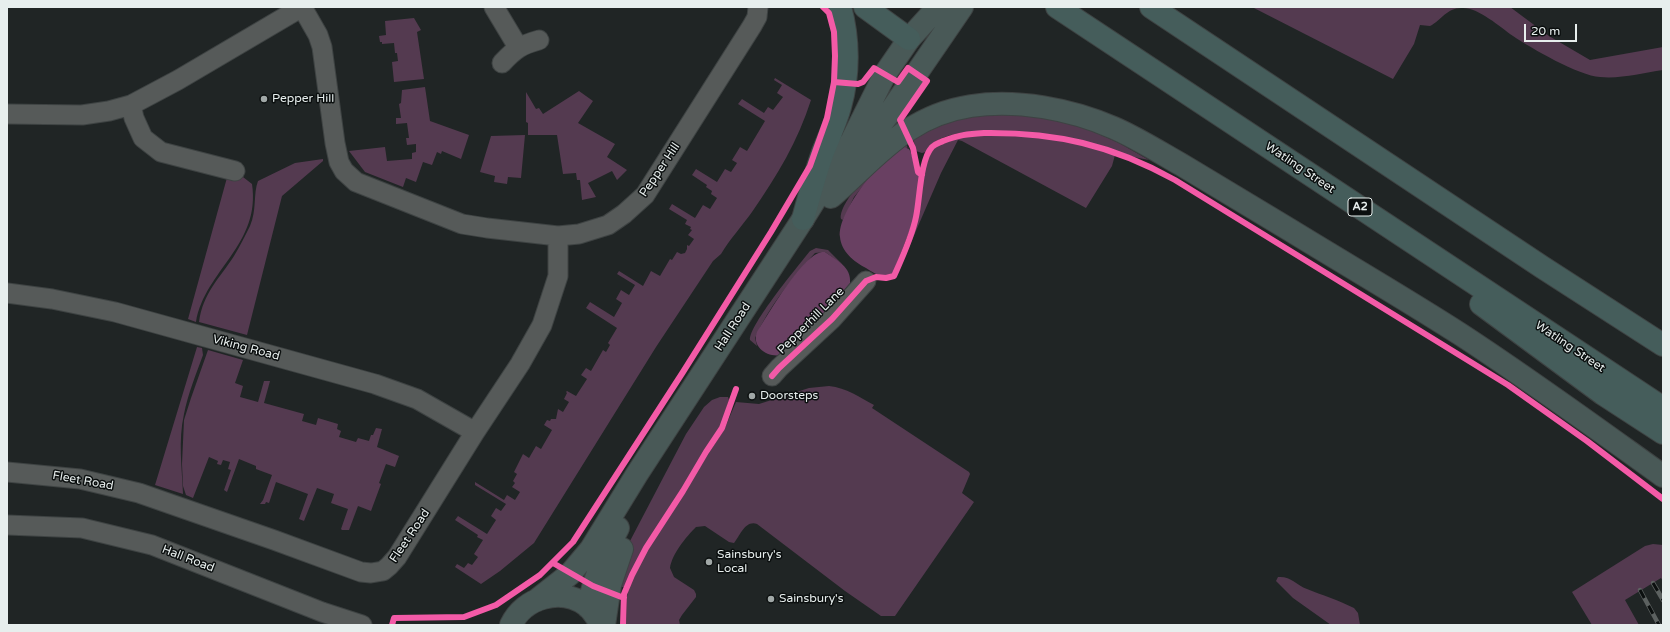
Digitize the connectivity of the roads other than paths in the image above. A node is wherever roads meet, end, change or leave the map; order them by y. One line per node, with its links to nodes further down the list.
1 (302, 7): 16 (street, Pepper Hill); 22 (street, Pepper Hill)
2 (494, 7): 13 (street)
3 (758, 7): 22 (street, Pepper Hill)
4 (840, 7): 21 (highway)
5 (865, 7): 11 (highway)
6 (962, 7): 10 (main road, Hall Road)
7 (1057, 7): 18 (highway, Watling Street / A2)
8 (1150, 7): 14 (highway)
9 (1176, 7): 14 (highway)
10 (945, 14): 11 (main road, Hall Road); 20 (main road, Hall Road)
11 (909, 39): 21 (main road, Hall Road)
12 (540, 40): 13 (street)
13 (518, 47): 15 (street)
14 (1214, 48): 25 (highway)
15 (502, 63)
16 (131, 105): 17 (street, Pepper Hill); 19 (street)
17 (7, 114)
18 (1263, 143): 26 (highway); 28 (highway, Watling Street / A2)
19 (235, 171)
20 (831, 196): 33 (main road); 34 (main road, Hall Road)
21 (803, 219): 36 (main road, Hall Road)
22 (558, 236): 29 (street, Fleet Road)
23 (866, 281): 27 (street, Pepperhill Lane)
24 (7, 293): 29 (street, Viking Road)
25 (1663, 345)
26 (1566, 367): 30 (highway); 31 (highway)
27 (772, 376)
28 (1663, 408)
29 (475, 432): 32 (street, Fleet Road)
30 (1663, 433)
31 (1663, 442)
32 (7, 472)
33 (1663, 476)
34 (621, 524): 37 (main road, Hall Road); 42 (main road, Hall Road)
35 (7, 525): 38 (street, Hall Road)
36 (537, 600): 37 (main road, Hall Road); 39 (main road, Hall Road)
37 (588, 607): 42 (main road, Hall Road)
38 (320, 619): 40 (street, Hall Road)
39 (515, 619): 41 (street, Hall Road)
40 (362, 625)
41 (498, 625)
42 (603, 625)

